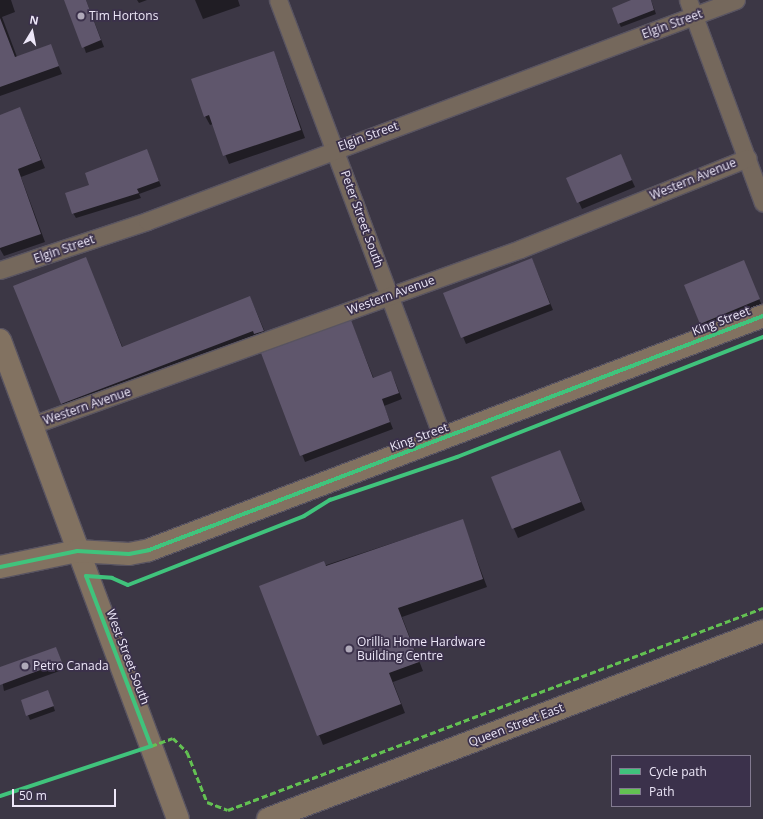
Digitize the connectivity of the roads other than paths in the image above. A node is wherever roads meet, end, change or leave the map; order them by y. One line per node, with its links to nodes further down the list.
1 (278, 0): 4 (street, Peter Street South)
2 (736, 0): 3 (street, Elgin Street)
3 (691, 8): 4 (street, Elgin Street); 5 (street)
4 (336, 147): 7 (street, Elgin Street); 8 (street, Peter Street South)
5 (747, 158): 6 (street); 8 (street, Western Avenue)
6 (763, 203)
7 (0, 270)
8 (389, 295): 11 (street, Western Avenue); 12 (street, Peter Street South)
9 (763, 316): 12 (street, King Street)
10 (0, 340): 11 (street, West Street South)
11 (32, 425): 13 (street, West Street South)
12 (443, 440): 13 (street, King Street)
13 (77, 551): 14 (street, King Street); 16 (street, West Street South)
14 (0, 567)
15 (763, 632): 17 (street, Queen Street East)
16 (178, 819)
17 (268, 819)

